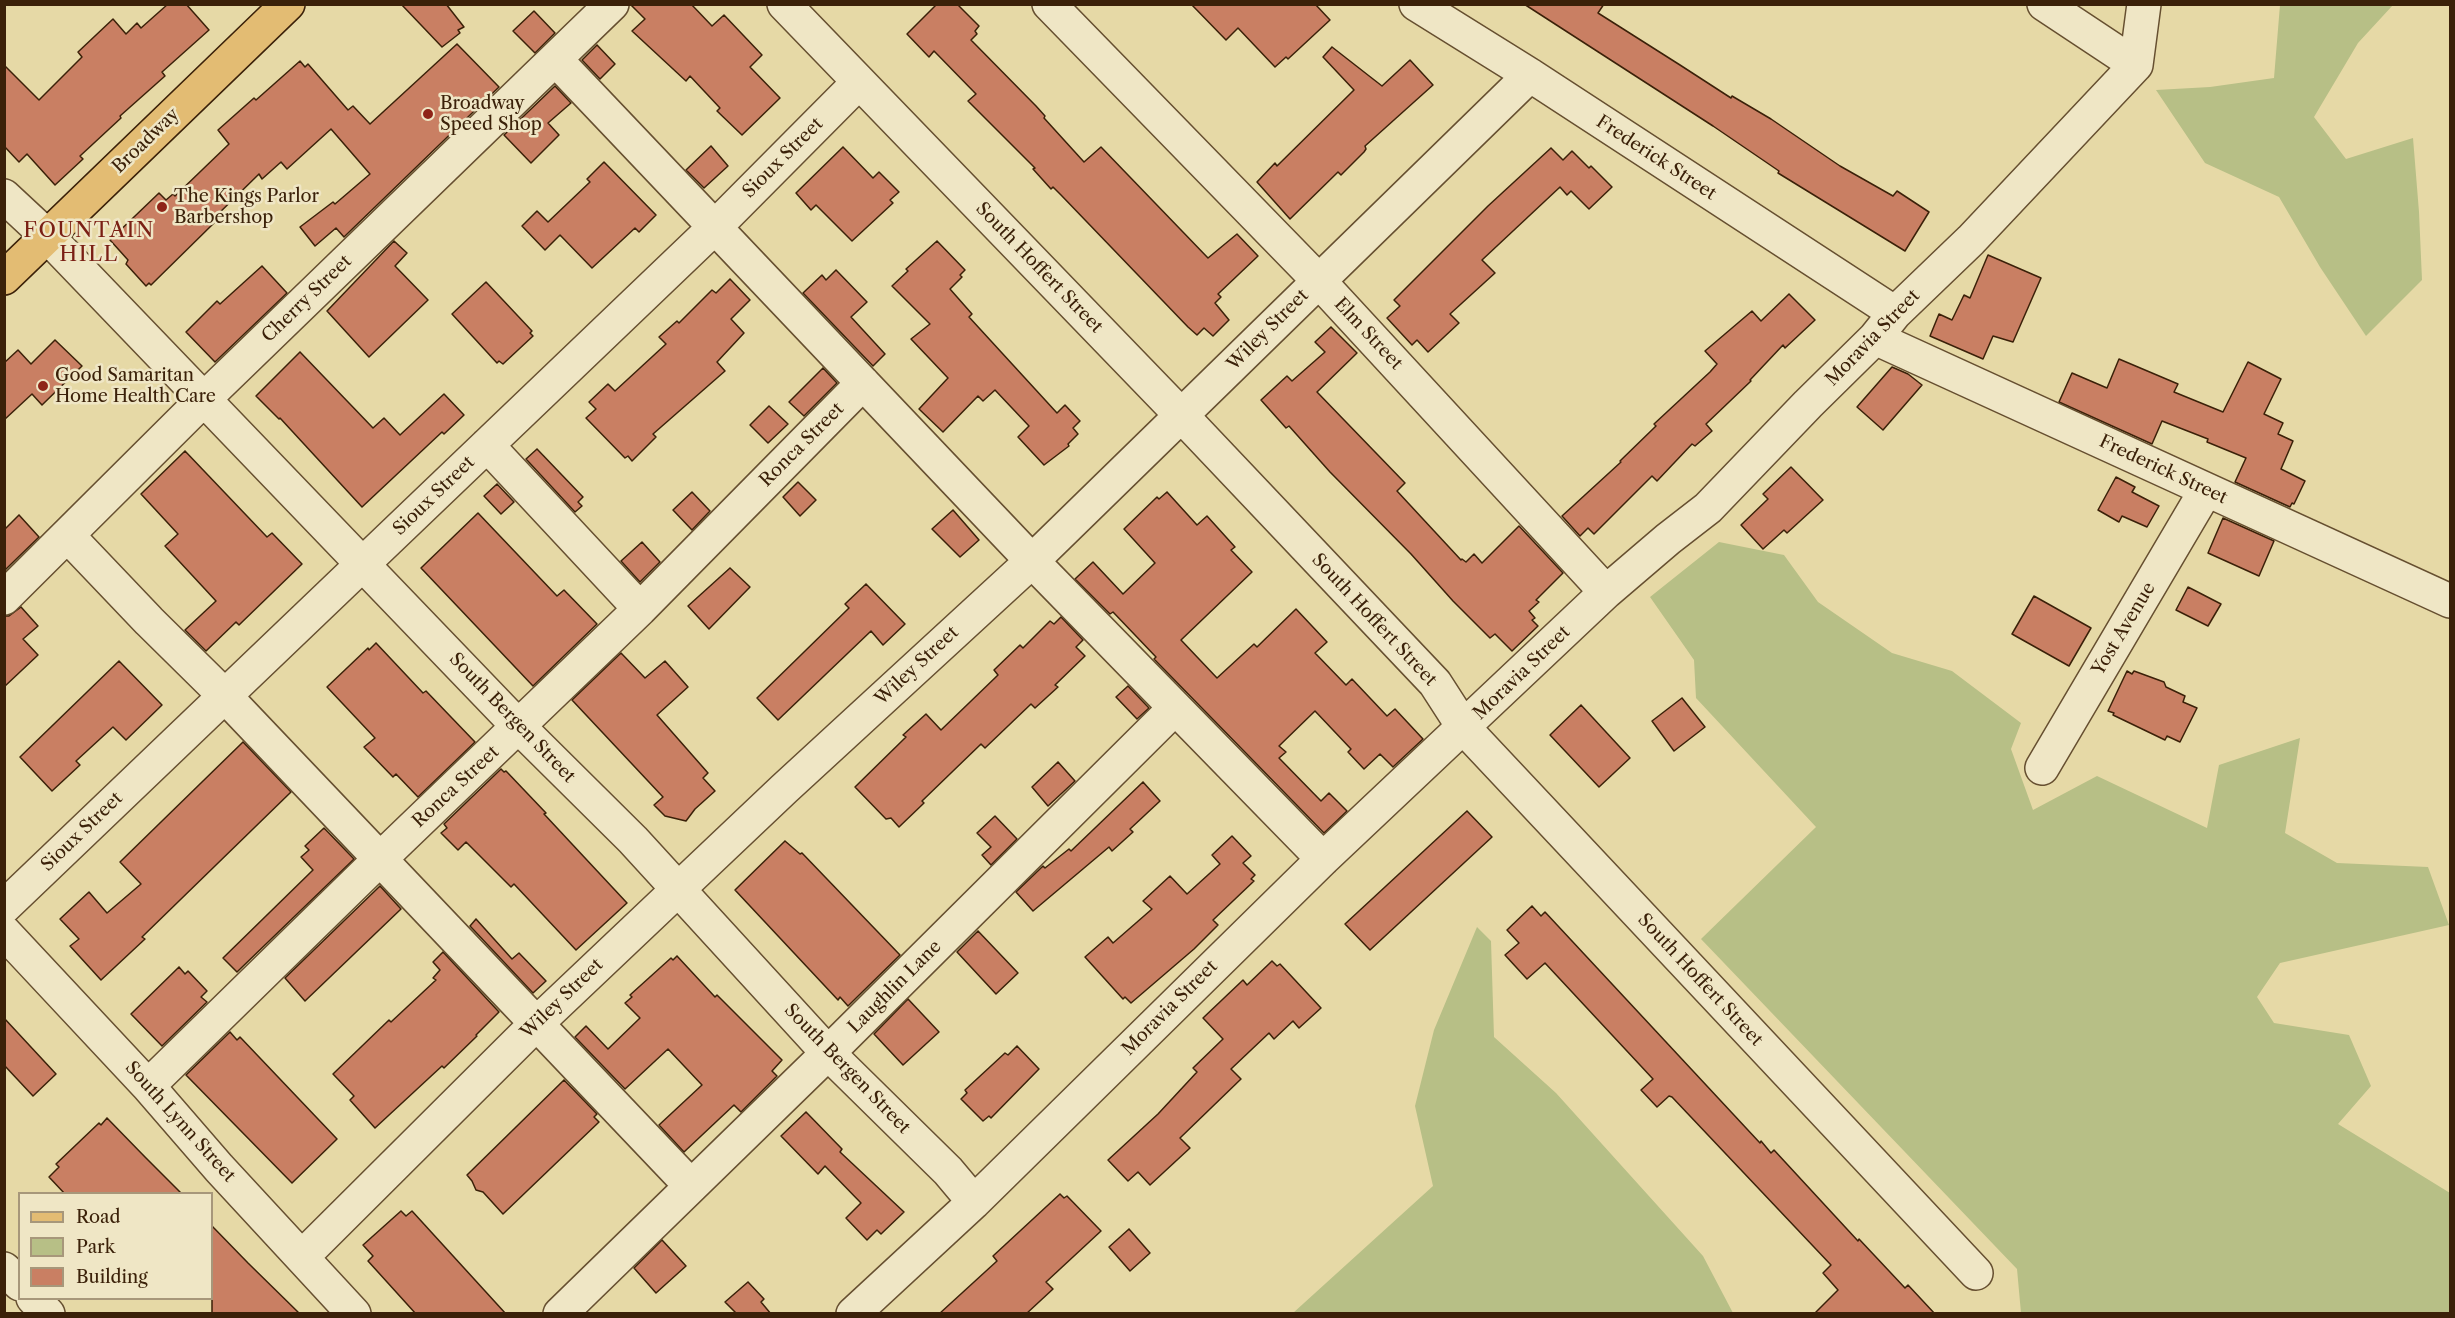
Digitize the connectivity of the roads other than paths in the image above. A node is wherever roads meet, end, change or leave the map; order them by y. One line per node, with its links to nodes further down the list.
1 (288, 4): 14 (main road, Broadway)
2 (612, 4): 8 (street, Cherry Street)
3 (784, 4): 11 (street, South Hoffert Street)
4 (1048, 4): 16 (street, Elm Street)
5 (1416, 4): 10 (street, Frederick Street)
6 (2044, 4): 9 (street)
7 (2144, 4): 9 (street)
8 (556, 60): 13 (street); 19 (street, Cherry Street)
9 (2136, 65): 17 (street, Moravia Street)
10 (1530, 75): 16 (street, Wiley Street); 17 (street, Frederick Street)
11 (859, 82): 13 (street, Sioux Street); 20 (street, South Hoffert Street)
12 (4, 196): 14 (street, South Bergen Street)
13 (714, 228): 18 (street); 21 (street, Sioux Street)
14 (47, 236): 15 (main road, Broadway); 19 (street, South Bergen Street)
15 (4, 278)
16 (1318, 280): 20 (street, Wiley Street); 26 (street, Elm Street)
17 (1885, 326): 22 (street, Frederick Street); 26 (street, Moravia Street)
18 (863, 383): 24 (street); 29 (street, Ronca Street)
19 (203, 400): 23 (street, Cherry Street); 25 (street, South Bergen Street)
20 (1181, 415): 24 (street, Wiley Street); 33 (street, South Hoffert Street)
21 (487, 445): 25 (street, Sioux Street); 29 (street)
22 (2206, 490): 28 (street, Frederick Street); 34 (street, Yost Avenue)
23 (68, 536): 27 (street, Cherry Street); 30 (street)
24 (1032, 561): 31 (street); 37 (street, Wiley Street)
25 (363, 564): 30 (street, Sioux Street); 32 (street, South Bergen Street)
26 (1606, 592): 33 (street, Moravia Street)
27 (4, 598)
28 (2451, 602)
29 (640, 609): 32 (street, Ronca Street)
30 (224, 695): 36 (street); 38 (street, Sioux Street)
31 (1175, 708): 35 (street); 41 (street, Laughlin Lane)
32 (519, 727): 36 (street, Ronca Street); 37 (street, South Bergen Street)
33 (1464, 728): 35 (street, Moravia Street); 47 (street, South Hoffert Street)
34 (2042, 768)
35 (1323, 859): 44 (street, Moravia Street)
36 (379, 860): 40 (street); 42 (street, Ronca Street)
37 (678, 888): 40 (street, Wiley Street); 41 (street, South Bergen Street)
38 (4, 907)
39 (4, 932): 42 (street, South Lynn Street)
40 (536, 1023): 43 (street); 45 (street, Wiley Street)
41 (828, 1053): 43 (street, Laughlin Lane); 44 (street, South Bergen Street)
42 (148, 1086): 45 (street, South Lynn Street)
43 (691, 1186): 52 (street, Laughlin Lane)
44 (974, 1202): 53 (street, Moravia Street)
45 (303, 1256): 51 (street, South Lynn Street)
46 (4, 1269): 48 (street)
47 (1976, 1273)
48 (18, 1282)
49 (34, 1300): 50 (street)
50 (48, 1314)
51 (354, 1314)
52 (560, 1314)
53 (853, 1314)

